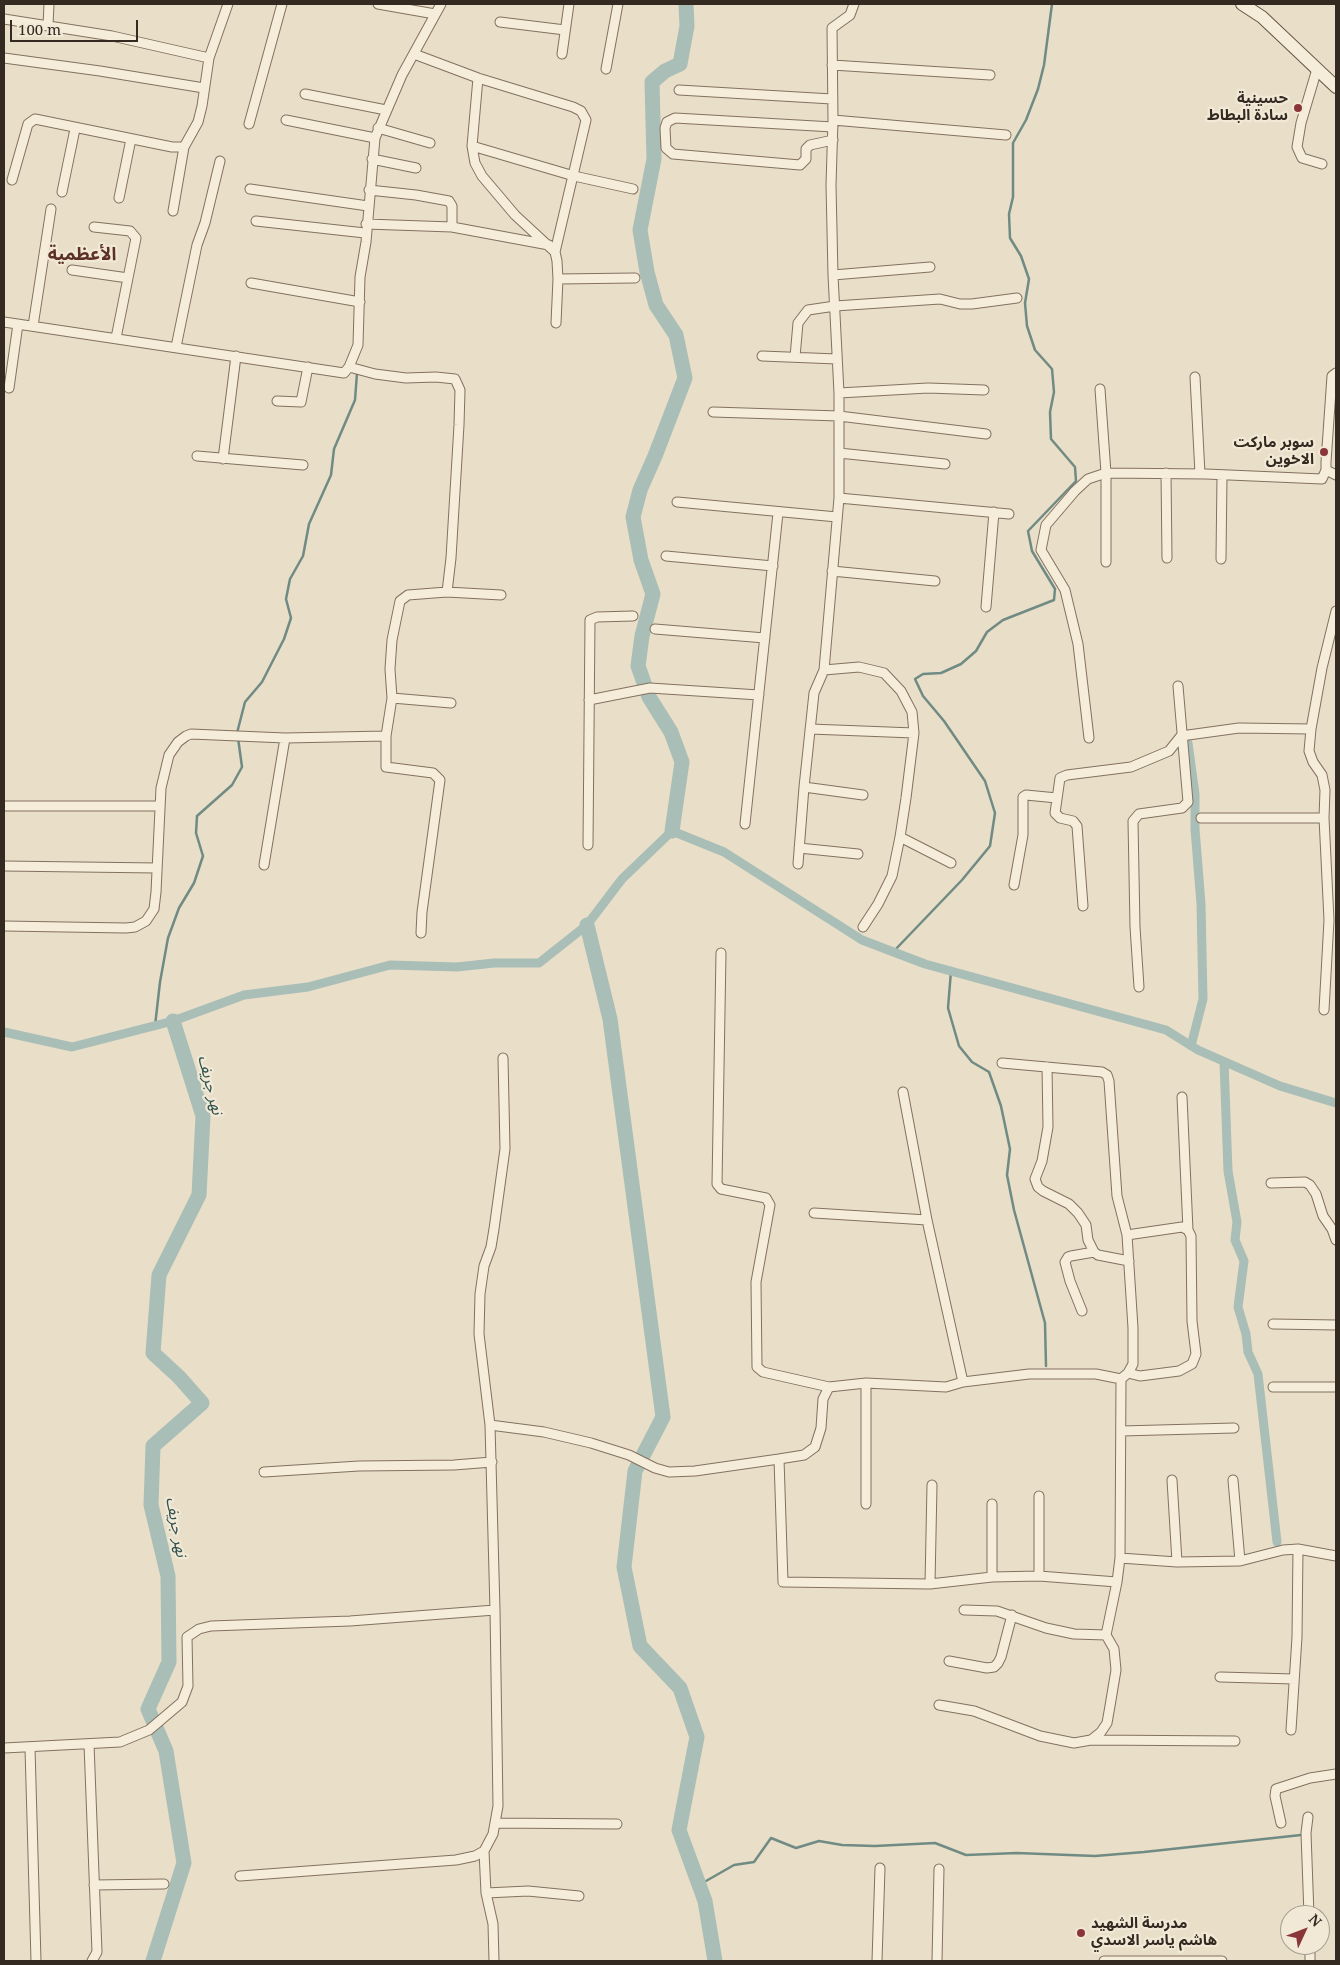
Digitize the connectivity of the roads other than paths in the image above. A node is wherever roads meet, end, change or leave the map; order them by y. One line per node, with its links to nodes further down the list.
1 (49, 4): 13 (street)
2 (228, 4): 18 (street)
3 (282, 4): 32 (street)
4 (378, 4): 10 (street)
5 (441, 4): 10 (street)
6 (569, 4): 14 (street)
7 (618, 4): 20 (street)
8 (854, 4): 19 (street)
9 (1242, 4): 21 (main road)
10 (435, 14): 15 (street)
11 (4, 20): 13 (street)
12 (500, 22): 14 (street)
13 (48, 26): 18 (street)
14 (565, 30): 16 (street)
15 (414, 54): 23 (street); 29 (street)
16 (562, 54)
17 (4, 58): 25 (street)
18 (209, 58): 25 (street)
19 (832, 65): 22 (street); 28 (street)
20 (606, 69)
21 (1317, 69): 24 (main road); 44 (street)
22 (990, 75)
23 (478, 78): 40 (street); 46 (street)
24 (1336, 87)
25 (204, 88): 41 (street)
26 (679, 90): 28 (street)
27 (304, 94): 29 (street)
28 (832, 99): 31 (street)
29 (386, 110): 33 (street)
30 (286, 120): 36 (street)
31 (833, 123): 35 (street); 38 (street); 38 (street)
32 (249, 124)
33 (378, 128): 36 (street); 39 (street)
34 (75, 129): 37 (street); 47 (street); 51 (street)
35 (1006, 135)
36 (375, 138): 42 (street)
37 (131, 139): 41 (street); 52 (street)
38 (833, 140): 63 (street)
39 (430, 143)
40 (472, 146): 46 (street); 60 (street)
41 (184, 147): 55 (street)
42 (372, 159): 45 (street); 50 (street)
43 (220, 161): 76 (street)
44 (1322, 164)
45 (416, 168)
46 (574, 176): 49 (street); 60 (street)
47 (12, 180)
48 (250, 189): 53 (street)
49 (633, 189)
50 (369, 190): 53 (street); 58 (street)
51 (62, 192)
52 (119, 198)
53 (368, 206): 59 (street)
54 (51, 209): 74 (street)
55 (174, 211)
56 (256, 221): 59 (street)
57 (94, 227): 64 (street)
58 (452, 227): 59 (street); 60 (street)
59 (366, 228): 69 (street)
60 (552, 249): 66 (street)
61 (930, 267): 63 (street)
62 (72, 270): 64 (street)
63 (833, 275): 70 (street)
64 (128, 278): 75 (street)
65 (635, 278): 66 (street)
66 (558, 279): 72 (street)
67 (251, 283): 69 (street)
68 (1017, 298): 70 (street)
69 (360, 302): 82 (street)
70 (834, 306): 79 (street); 80 (street)
71 (4, 322): 73 (street)
72 (556, 323)
73 (18, 324): 74 (street); 85 (street)
74 (33, 326): 75 (street)
75 (116, 338): 76 (street)
76 (176, 347): 77 (street)
77 (236, 356): 81 (street); 95 (street)
78 (762, 356): 79 (street)
79 (795, 357): 80 (street)
80 (837, 359): 88 (street)
81 (308, 367): 82 (street); 89 (street)
82 (349, 367): 117 (street)
83 (1336, 372): 98 (street)
84 (1195, 377): 101 (street)
85 (9, 388)
86 (1100, 389): 99 (street)
87 (984, 390): 88 (street)
88 (839, 393): 91 (street)
89 (277, 401)
90 (713, 412): 91 (street)
91 (839, 416): 92 (street); 93 (street)
92 (986, 434)
93 (839, 453): 96 (street); 104 (street)
94 (197, 456): 95 (street)
95 (223, 459): 97 (street)
96 (945, 464)
97 (303, 465)
98 (1326, 470): 102 (street); 103 (street)
99 (1106, 473): 100 (street); 113 (street); 136 (street)
100 (1166, 473): 101 (street); 111 (street)
101 (1200, 474): 103 (street)
102 (1336, 474)
103 (1222, 475): 112 (street)
104 (838, 498): 106 (street); 109 (street)
105 (677, 502): 107 (street)
106 (994, 512): 108 (street); 119 (street)
107 (778, 513): 109 (street); 114 (street)
108 (1010, 514)
109 (837, 517): 115 (street)
110 (666, 556): 114 (street)
111 (1167, 558)
112 (1221, 559)
113 (1106, 562)
114 (773, 566): 123 (street)
115 (832, 571): 116 (street); 124 (street)
116 (935, 581)
117 (447, 592): 118 (street); 127 (street)
118 (501, 595)
119 (986, 607)
120 (1336, 611): 131 (street)
121 (633, 616): 128 (street)
122 (656, 629): 123 (street)
123 (765, 638): 126 (street)
124 (824, 670): 130 (street); 132 (street)
125 (1178, 686): 134 (street)
126 (759, 695): 128 (street); 144 (street)
127 (392, 698): 129 (street); 133 (street)
128 (589, 700): 146 (street)
129 (451, 703)
130 (810, 729): 132 (street); 137 (street)
131 (1311, 729): 134 (street); 143 (street)
132 (914, 733): 145 (street)
133 (386, 736): 135 (street); 159 (street)
134 (1181, 736): 139 (street); 161 (street)
135 (285, 738): 141 (street); 151 (street)
136 (1089, 738)
137 (804, 787): 138 (street); 147 (street)
138 (863, 795)
139 (1057, 798): 154 (street); 155 (street)
140 (4, 806): 141 (street)
141 (159, 806): 153 (street)
142 (1201, 818): 143 (street)
143 (1324, 818): 156 (street)
144 (745, 824)
145 (900, 837): 149 (street); 158 (street)
146 (588, 845)
147 (799, 848): 148 (street); 150 (street)
148 (858, 854)
149 (951, 863)
150 (798, 864)
151 (264, 865)
152 (4, 866): 153 (street)
153 (157, 868): 157 (street)
154 (1014, 885)
155 (1083, 906)
156 (1333, 920): 162 (street)
157 (4, 926)
158 (863, 927)
159 (421, 933)
160 (721, 953): 182 (street)
161 (1139, 988)
162 (1324, 1010)
163 (503, 1058): 185 (street)
164 (1002, 1063): 165 (street)
165 (1047, 1067): 172 (street); 174 (street)
166 (903, 1092): 170 (street)
167 (1182, 1097): 171 (street)
168 (1271, 1183): 173 (street)
169 (814, 1213): 170 (street)
170 (927, 1220): 180 (street)
171 (1188, 1230): 172 (street); 179 (street)
172 (1127, 1235): 175 (street)
173 (1336, 1240)
174 (1094, 1252): 175 (street); 176 (street)
175 (1129, 1261): 179 (street)
176 (1082, 1311)
177 (1273, 1324): 178 (street)
178 (1336, 1325)
179 (1124, 1376): 180 (street); 187 (street)
180 (964, 1382): 181 (street)
181 (866, 1383): 182 (street); 195 (street)
182 (829, 1387): 188 (street)
183 (1273, 1387): 184 (street)
184 (1336, 1387)
185 (490, 1425): 188 (street); 189 (street)
186 (1234, 1428): 187 (street)
187 (1121, 1432): 199 (street)
188 (779, 1458): 205 (street)
189 (492, 1462): 190 (street); 206 (street)
190 (264, 1472)
191 (1172, 1480): 201 (street)
192 (1233, 1480): 200 (street)
193 (932, 1485): 205 (street)
194 (1039, 1496): 202 (street)
195 (866, 1504)
196 (992, 1504): 203 (street)
197 (1298, 1548): 198 (street); 200 (street); 212 (street)
198 (1336, 1556)
199 (1120, 1558): 201 (street); 204 (street)
200 (1240, 1561): 201 (street)
201 (1178, 1562)
202 (1039, 1576): 203 (street); 204 (street)
203 (992, 1577): 205 (street)
204 (1117, 1582): 209 (street)
205 (930, 1584)
206 (495, 1610): 217 (street); 222 (street)
207 (964, 1610): 208 (street)
208 (1012, 1616): 209 (street); 210 (street)
209 (1106, 1635): 215 (street)
210 (949, 1661)
211 (1220, 1676): 212 (street)
212 (1294, 1679): 214 (street)
213 (939, 1705): 215 (street)
214 (1291, 1730)
215 (1091, 1740): 216 (street)
216 (1235, 1740)
217 (89, 1744): 219 (street); 230 (street)
218 (4, 1748): 219 (street)
219 (30, 1748): 234 (street)
220 (1336, 1774): 224 (street)
221 (1308, 1817): 233 (street)
222 (495, 1823): 223 (street); 225 (street)
223 (617, 1824)
224 (1281, 1824)
225 (484, 1851): 228 (street); 231 (street)
226 (880, 1868): 237 (street)
227 (938, 1869): 238 (street)
228 (240, 1876)
229 (164, 1884): 230 (street)
230 (94, 1885): 235 (street)
231 (486, 1893): 232 (street); 236 (street)
232 (579, 1896)
233 (1309, 1905)
234 (36, 1961)
235 (92, 1961)
236 (494, 1961)
237 (877, 1961)
238 (937, 1961)
239 (1104, 1961): 240 (street)
240 (1114, 1961): 241 (street)
241 (1222, 1961)

